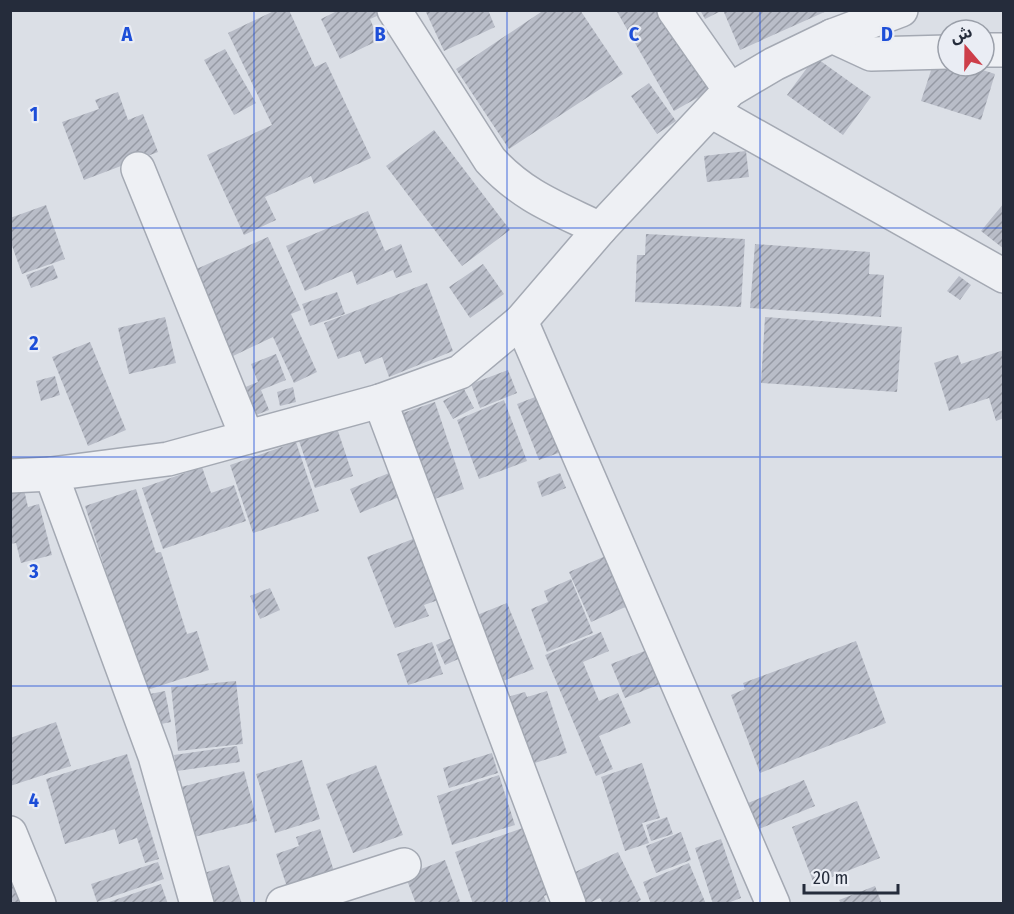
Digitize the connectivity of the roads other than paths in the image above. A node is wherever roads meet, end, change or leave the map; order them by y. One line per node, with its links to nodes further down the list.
1 (394, 10): 8 (street)
2 (674, 10): 6 (street)
3 (901, 10): 4 (street)
4 (832, 36): 5 (street); 6 (street)
5 (936, 52)
6 (721, 100): 8 (street); 9 (street)
7 (138, 169): 12 (street)
8 (600, 229): 10 (street)
9 (1004, 276)
10 (521, 321): 11 (street); 21 (street)
11 (380, 401): 12 (street); 20 (street)
12 (248, 437): 13 (street)
13 (51, 474): 14 (street); 18 (street)
14 (10, 476)
15 (10, 833): 17 (street)
16 (404, 865): 19 (street)
17 (39, 903)
18 (197, 903)
19 (284, 903)
20 (569, 903)
21 (773, 903)

